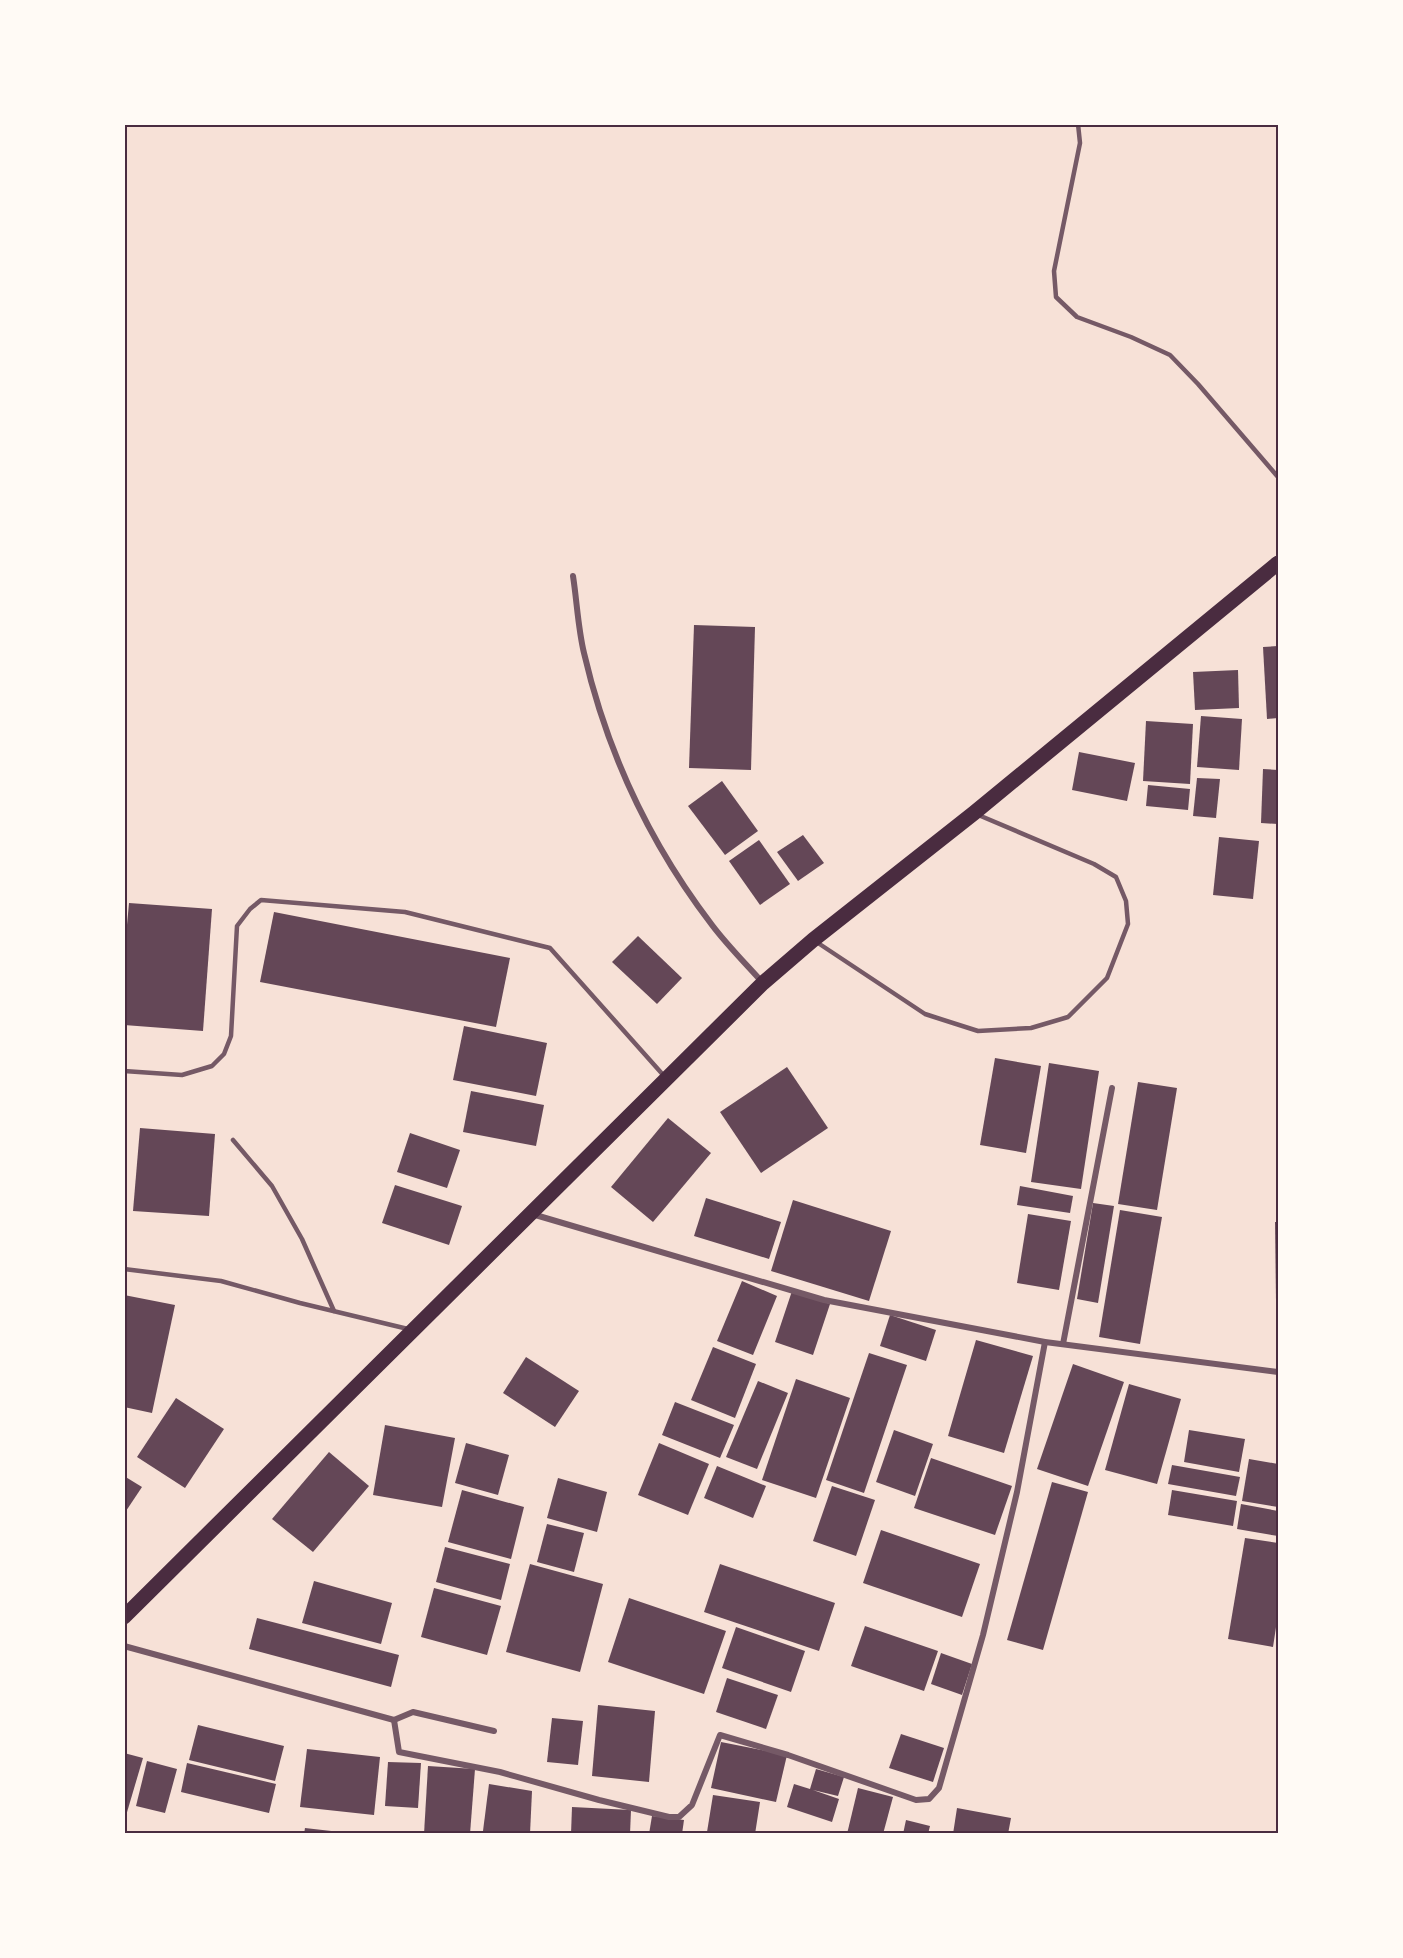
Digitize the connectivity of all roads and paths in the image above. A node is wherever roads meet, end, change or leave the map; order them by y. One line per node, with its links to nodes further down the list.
1 (1078, 124): 2 (lane)
2 (1278, 477)
3 (1278, 563): 5 (main road)
4 (573, 576): 7 (street)
5 (974, 813): 6 (main road); 6 (lane)
6 (813, 940): 7 (main road)
7 (764, 983): 9 (main road)
8 (124, 1071): 9 (lane)
9 (667, 1079): 12 (main road)
10 (1112, 1088): 17 (street)
11 (233, 1140): 14 (lane)
12 (531, 1214): 15 (main road); 16 (street)
13 (124, 1269): 14 (lane)
14 (334, 1311): 15 (lane)
15 (414, 1330): 19 (main road)
16 (1044, 1342): 17 (street); 21 (street)
17 (1063, 1344): 18 (street)
18 (1278, 1372)
19 (124, 1617)
20 (124, 1646): 21 (street)
21 (394, 1720): 22 (street)
22 (494, 1731)

